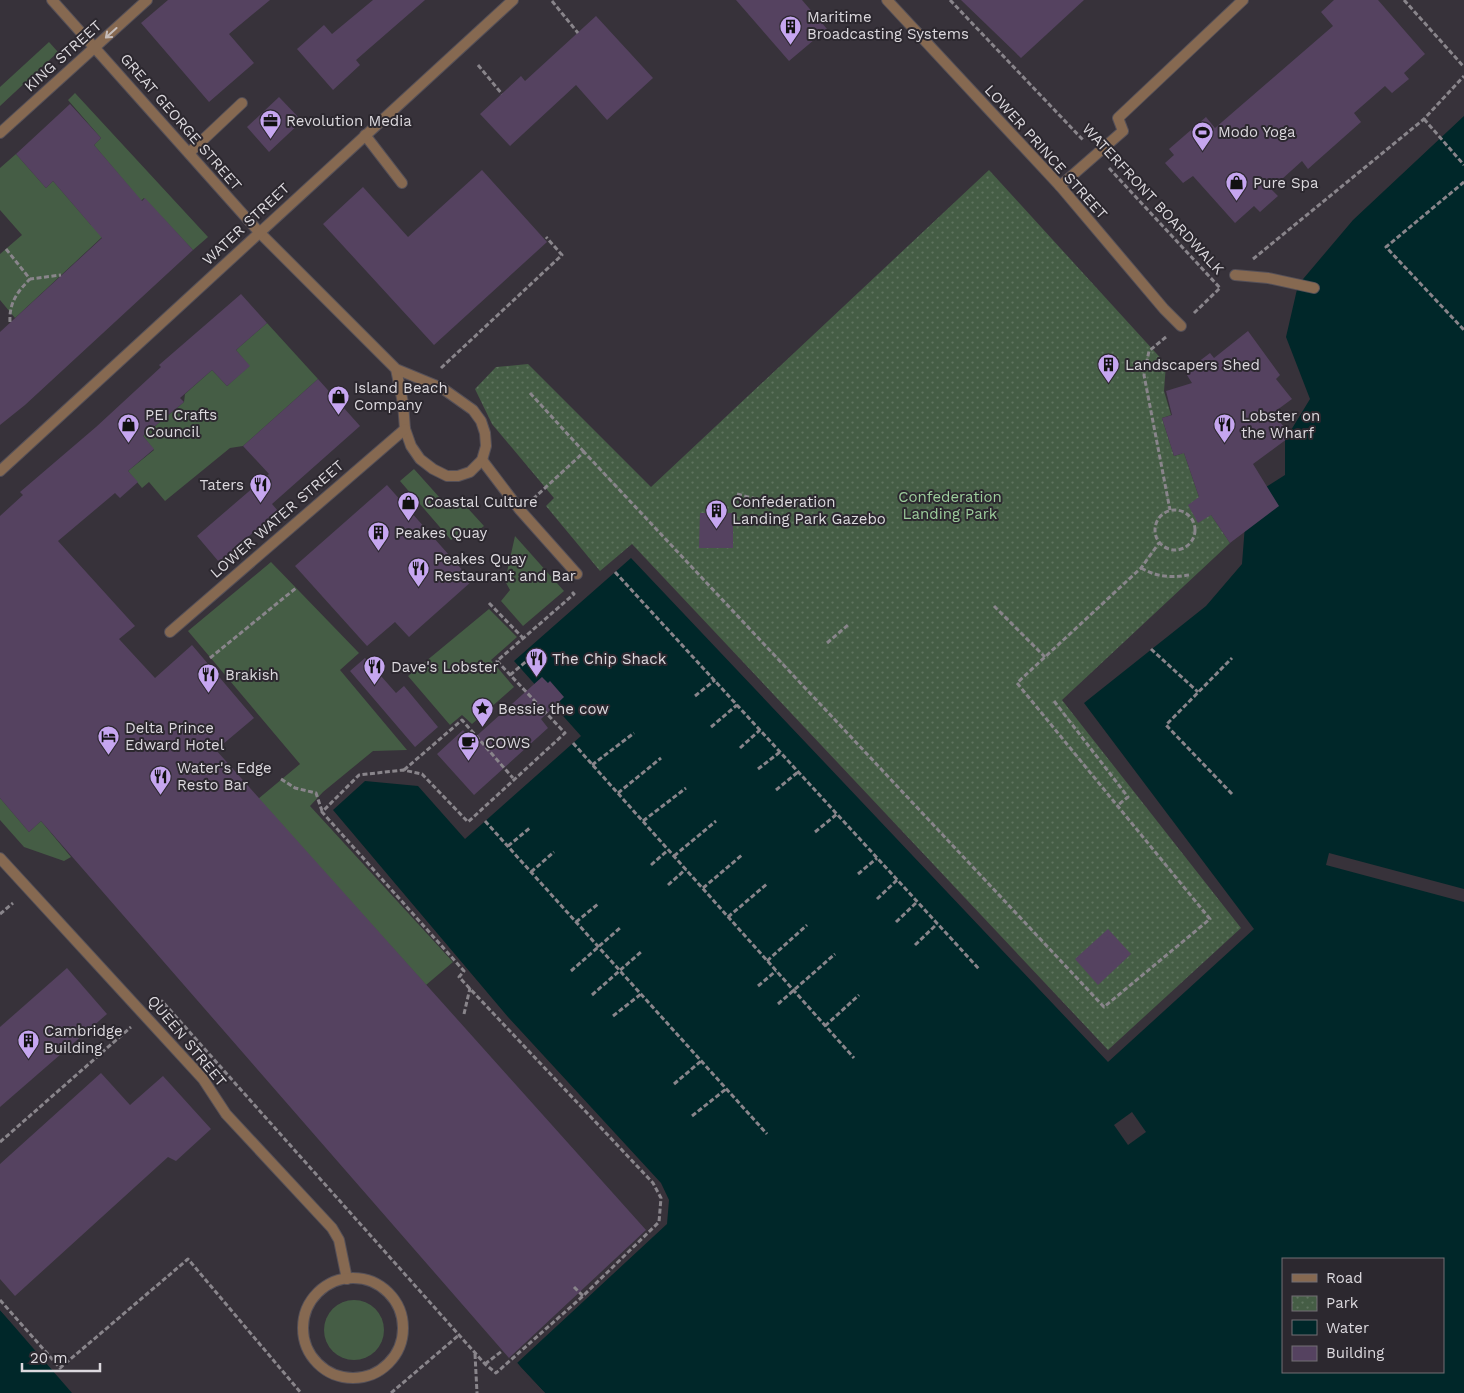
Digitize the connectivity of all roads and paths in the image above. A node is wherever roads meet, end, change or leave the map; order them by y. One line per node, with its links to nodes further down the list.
1 (52, 0): 10 (street, GREAT GEORGE STREET)
2 (147, 0): 10 (street, KING STREET, one-way to 10)
3 (513, 0): 18 (street, WATER STREET)
4 (887, 0): 24 (street, LOWER PRINCE STREET)
5 (950, 0): 20 (path, WATERFRONT BOARDWALK)
6 (1243, 0): 20 (street)
7 (1404, 0): 12 (path)
8 (552, 1): 9 (path)
9 (578, 33)
10 (95, 47): 17 (street, KING STREET); 19 (street, GREAT GEORGE STREET)
11 (478, 65): 14 (path)
12 (1464, 66)
13 (1464, 76): 16 (path, WATERFRONT BOARDWALK)
14 (502, 94)
15 (242, 103): 19 (street)
16 (1424, 119): 21 (path); 29 (path, WATERFRONT BOARDWALK)
17 (0, 133)
18 (365, 135): 23 (street); 25 (street, WATER STREET)
19 (189, 153): 25 (street, GREAT GEORGE STREET)
20 (1096, 154): 24 (street); 29 (path, WATERFRONT BOARDWALK)
21 (1464, 165)
22 (1464, 182): 34 (path)
23 (402, 183)
24 (1060, 186): 33 (street, LOWER PRINCE STREET)
25 (259, 232): 36 (street, GREAT GEORGE STREET); 42 (street, WATER STREET)
26 (546, 237): 37 (path)
27 (6, 249): 30 (path)
28 (62, 275): 30 (path)
29 (1234, 275): 31 (street)
30 (30, 279): 32 (path)
31 (1314, 288)
32 (10, 322)
33 (1181, 326)
34 (1464, 330)
35 (1149, 351): 46 (path)
36 (396, 369): 37 (street, GREAT GEORGE STREET); 39 (street)
37 (425, 382): 41 (street, GREAT GEORGE STREET)
38 (530, 393): 40 (path)
39 (404, 429): 41 (street); 57 (street, LOWER WATER STREET)
40 (584, 452): 45 (path); 88 (path)
41 (482, 460): 45 (street)
42 (0, 471)
43 (737, 494): 44 (path)
44 (764, 501)
45 (520, 510): 50 (street)
46 (1170, 510): 47 (path); 47 (path)
47 (1159, 543): 48 (path)
48 (1141, 568): 51 (path); 62 (path)
49 (615, 572): 66 (path)
50 (578, 574)
51 (1189, 575)
52 (296, 588): 63 (path)
53 (568, 588): 58 (path)
54 (489, 603): 58 (path)
55 (994, 606): 62 (path)
56 (848, 625): 59 (path)
57 (170, 632)
58 (523, 638): 65 (path)
59 (827, 643)
60 (541, 649): 65 (path)
61 (1151, 649): 67 (path)
62 (1044, 657): 88 (path)
63 (210, 658)
64 (1232, 658): 67 (path)
65 (510, 675): 82 (path)
66 (715, 680): 68 (path); 70 (path)
67 (1198, 692): 87 (path)
68 (695, 696)
69 (1054, 701): 88 (path)
70 (737, 705): 71 (path); 72 (path)
71 (711, 727)
72 (760, 730): 75 (path); 76 (path)
73 (634, 733): 78 (path)
74 (573, 743): 78 (path)
75 (740, 748)
76 (780, 752): 79 (path); 81 (path)
77 (661, 758): 86 (path)
78 (592, 765): 86 (path)
79 (758, 769)
80 (403, 770): 82 (path); 82 (path); 89 (path)
81 (798, 772): 85 (path); 90 (path)
82 (514, 778)
83 (282, 780): 89 (path)
84 (686, 788): 92 (path)
85 (776, 790)
86 (618, 793): 92 (path)
87 (1232, 794)
88 (1118, 806)
89 (322, 812): 132 (path)
90 (836, 814): 95 (path); 102 (path)
91 (485, 821): 96 (path)
92 (643, 822): 97 (path)
93 (716, 822): 100 (path)
94 (531, 827): 96 (path)
95 (815, 832)
96 (508, 846): 105 (path)
97 (668, 850): 100 (path); 103 (path)
98 (554, 852): 105 (path)
99 (742, 855): 110 (path)
100 (674, 856): 104 (path)
101 (0, 858): 147 (street, QUEEN STREET)
102 (877, 858): 106 (path); 107 (path)
103 (651, 865)
104 (686, 870): 109 (path); 110 (path)
105 (531, 872): 117 (path)
106 (858, 874)
107 (897, 880): 111 (path); 112 (path)
108 (768, 883): 116 (path)
109 (668, 886)
110 (703, 888): 116 (path)
111 (877, 899)
112 (917, 902): 118 (path); 119 (path)
113 (13, 903): 115 (path)
114 (598, 904): 117 (path)
115 (0, 914)
116 (728, 917): 126 (path)
117 (576, 922): 123 (path)
118 (896, 922)
119 (937, 924): 122 (path); 127 (path)
120 (807, 925): 126 (path)
121 (621, 927): 123 (path)
122 (916, 945)
123 (599, 948): 128 (path); 129 (path)
124 (642, 951): 129 (path)
125 (835, 954): 133 (path)
126 (768, 961): 130 (path)
127 (978, 969)
128 (572, 971)
129 (620, 971): 134 (path); 135 (path)
130 (776, 971): 131 (path); 133 (path)
131 (758, 986)
132 (471, 988): 138 (path); 149 (path)
133 (794, 991): 137 (path); 140 (path)
134 (640, 994): 139 (path); 142 (path)
135 (592, 995)
136 (859, 995): 140 (path)
137 (778, 1004)
138 (464, 1014)
139 (614, 1016)
140 (825, 1026): 141 (path)
141 (854, 1058)
142 (700, 1061): 143 (path); 144 (path)
143 (674, 1084)
144 (726, 1089): 145 (path); 146 (path)
145 (692, 1116)
146 (767, 1134)
147 (347, 1279): 147 (street)
148 (574, 1287): 149 (path)
149 (583, 1296): 155 (path)
150 (0, 1300): 156 (path)
151 (459, 1335): 157 (path)
152 (502, 1351): 154 (path)
153 (475, 1353): 158 (path)
154 (485, 1364)
155 (496, 1372)
156 (301, 1393)
157 (391, 1393)
158 (477, 1393)

